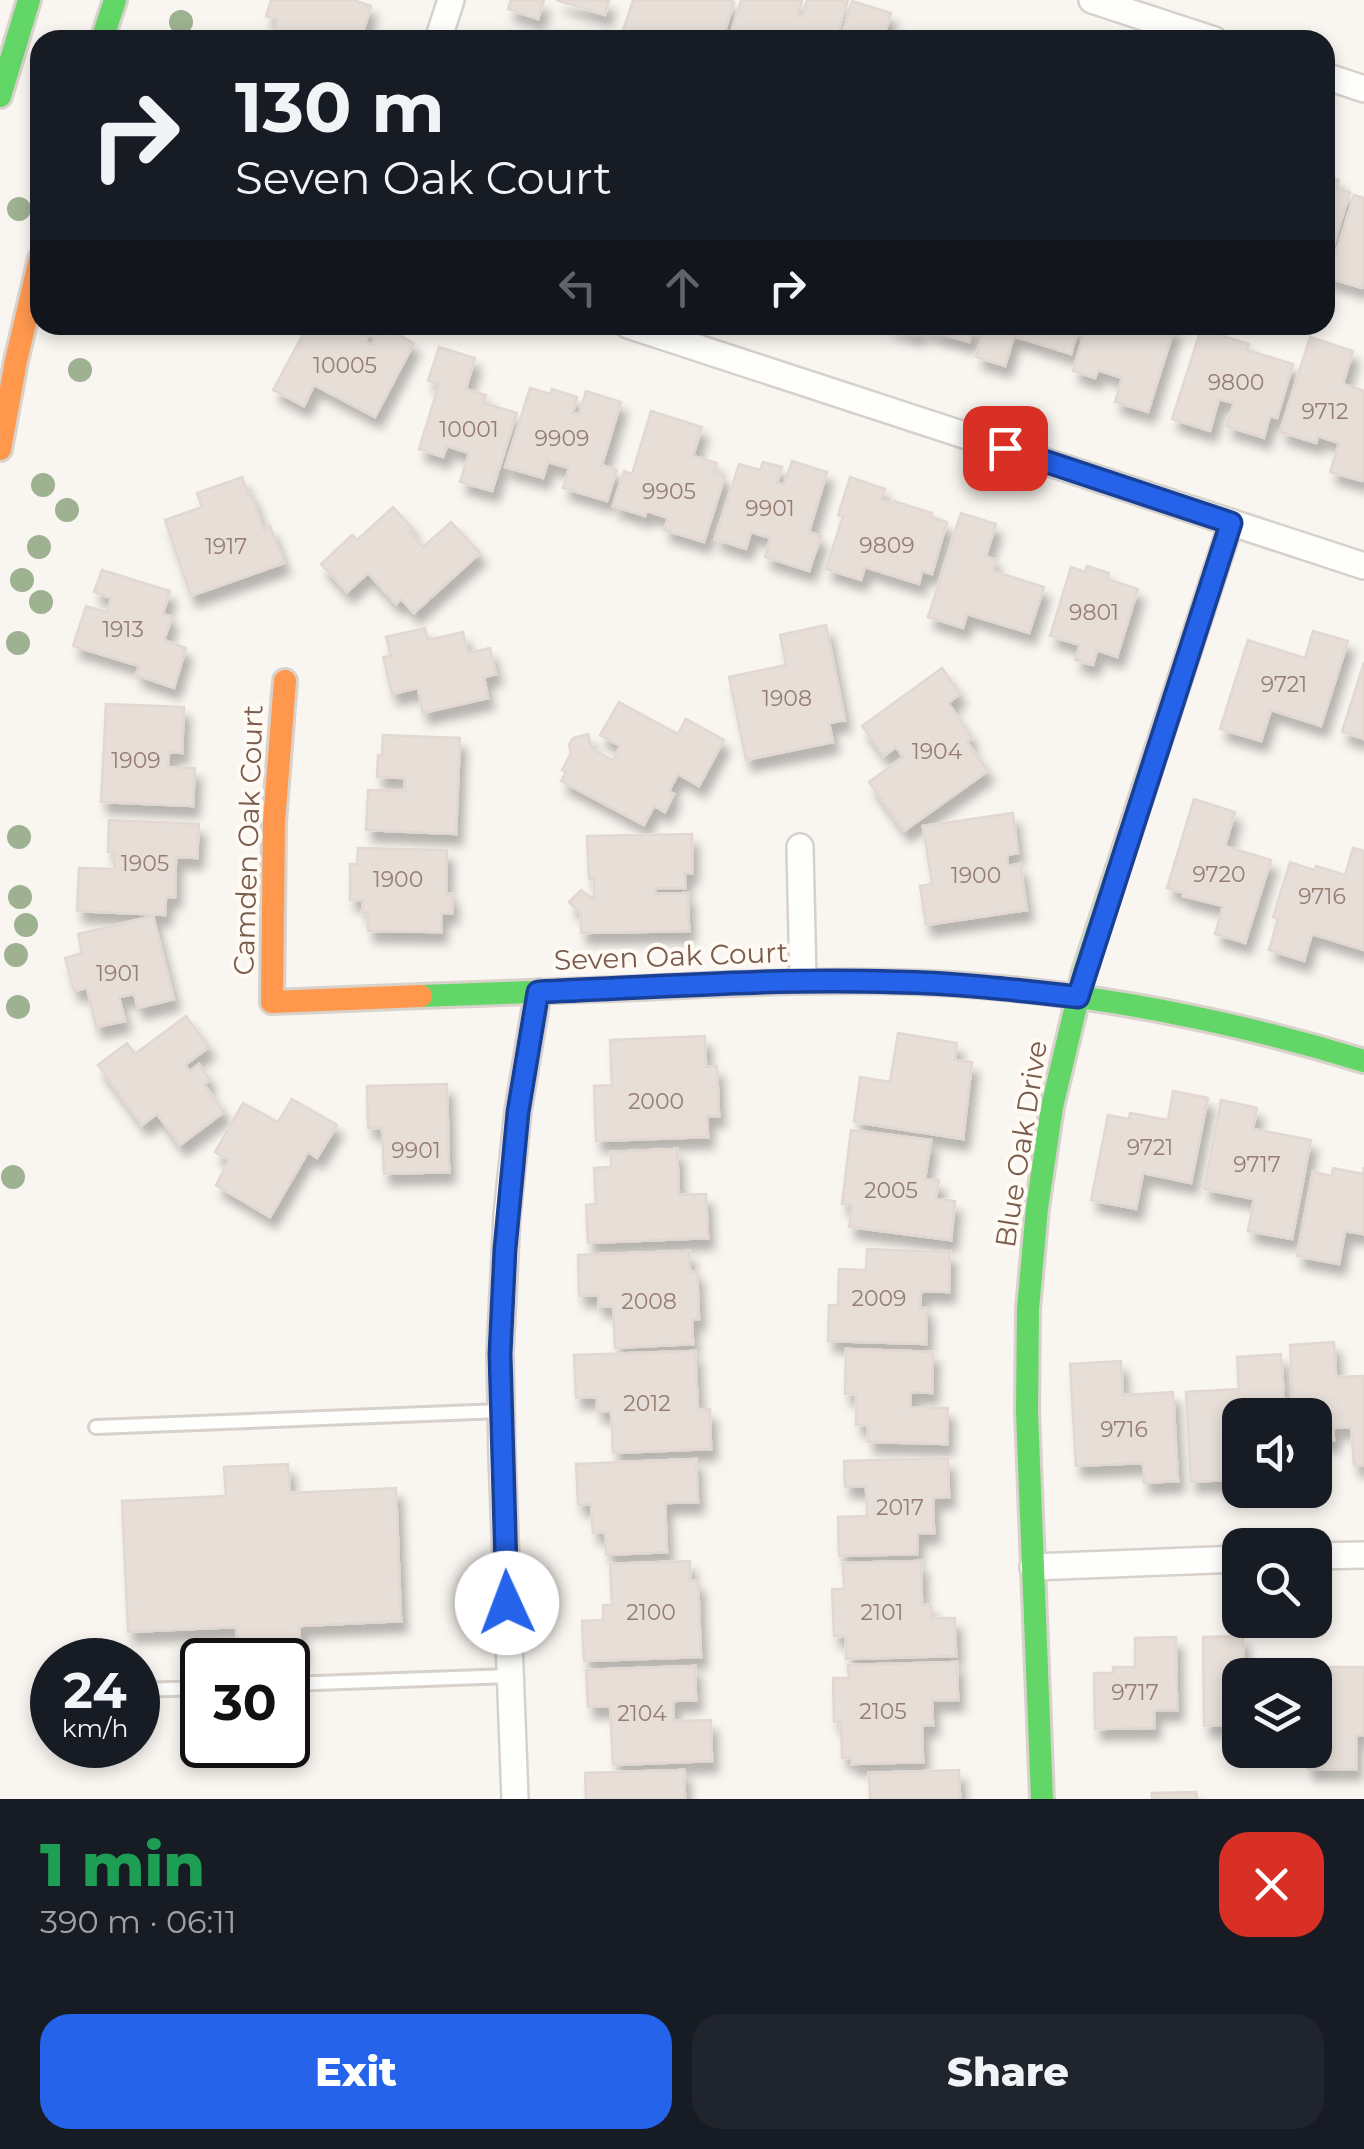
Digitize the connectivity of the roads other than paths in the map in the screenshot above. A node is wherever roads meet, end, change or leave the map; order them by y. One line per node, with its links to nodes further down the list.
1 (29, 0): 10 (street)
2 (115, 0): 5 (street)
3 (451, 0): 6 (street)
4 (1092, 0): 7 (street)
5 (105, 30)
6 (441, 30)
7 (1184, 30)
8 (1335, 79): 9 (street)
9 (1364, 89)
10 (0, 96)
11 (30, 302): 13 (street)
12 (658, 335): 14 (street)
13 (0, 449)
14 (1231, 523): 15 (street); 20 (street, Blue Oak Drive)
15 (1364, 566)
16 (285, 682): 21 (street, Camden Oak Court)
17 (800, 847): 18 (street)
18 (803, 981): 19 (street, Seven Oak Court); 20 (street, Seven Oak Court)
19 (538, 992): 21 (street, Seven Oak Court); 23 (street)
20 (1078, 997): 22 (street, Seven Oak Court); 28 (street, Blue Oak Drive)
21 (272, 1002)
22 (1364, 1060)
23 (501, 1411): 24 (lane); 29 (street)
24 (96, 1427)
25 (1364, 1554): 26 (street)
26 (1332, 1555)
27 (1222, 1560): 28 (street)
28 (1032, 1567): 32 (street, Blue Oak Drive)
29 (510, 1676): 30 (lane); 31 (street)
30 (310, 1683)
31 (515, 1799)
32 (1042, 1799)

